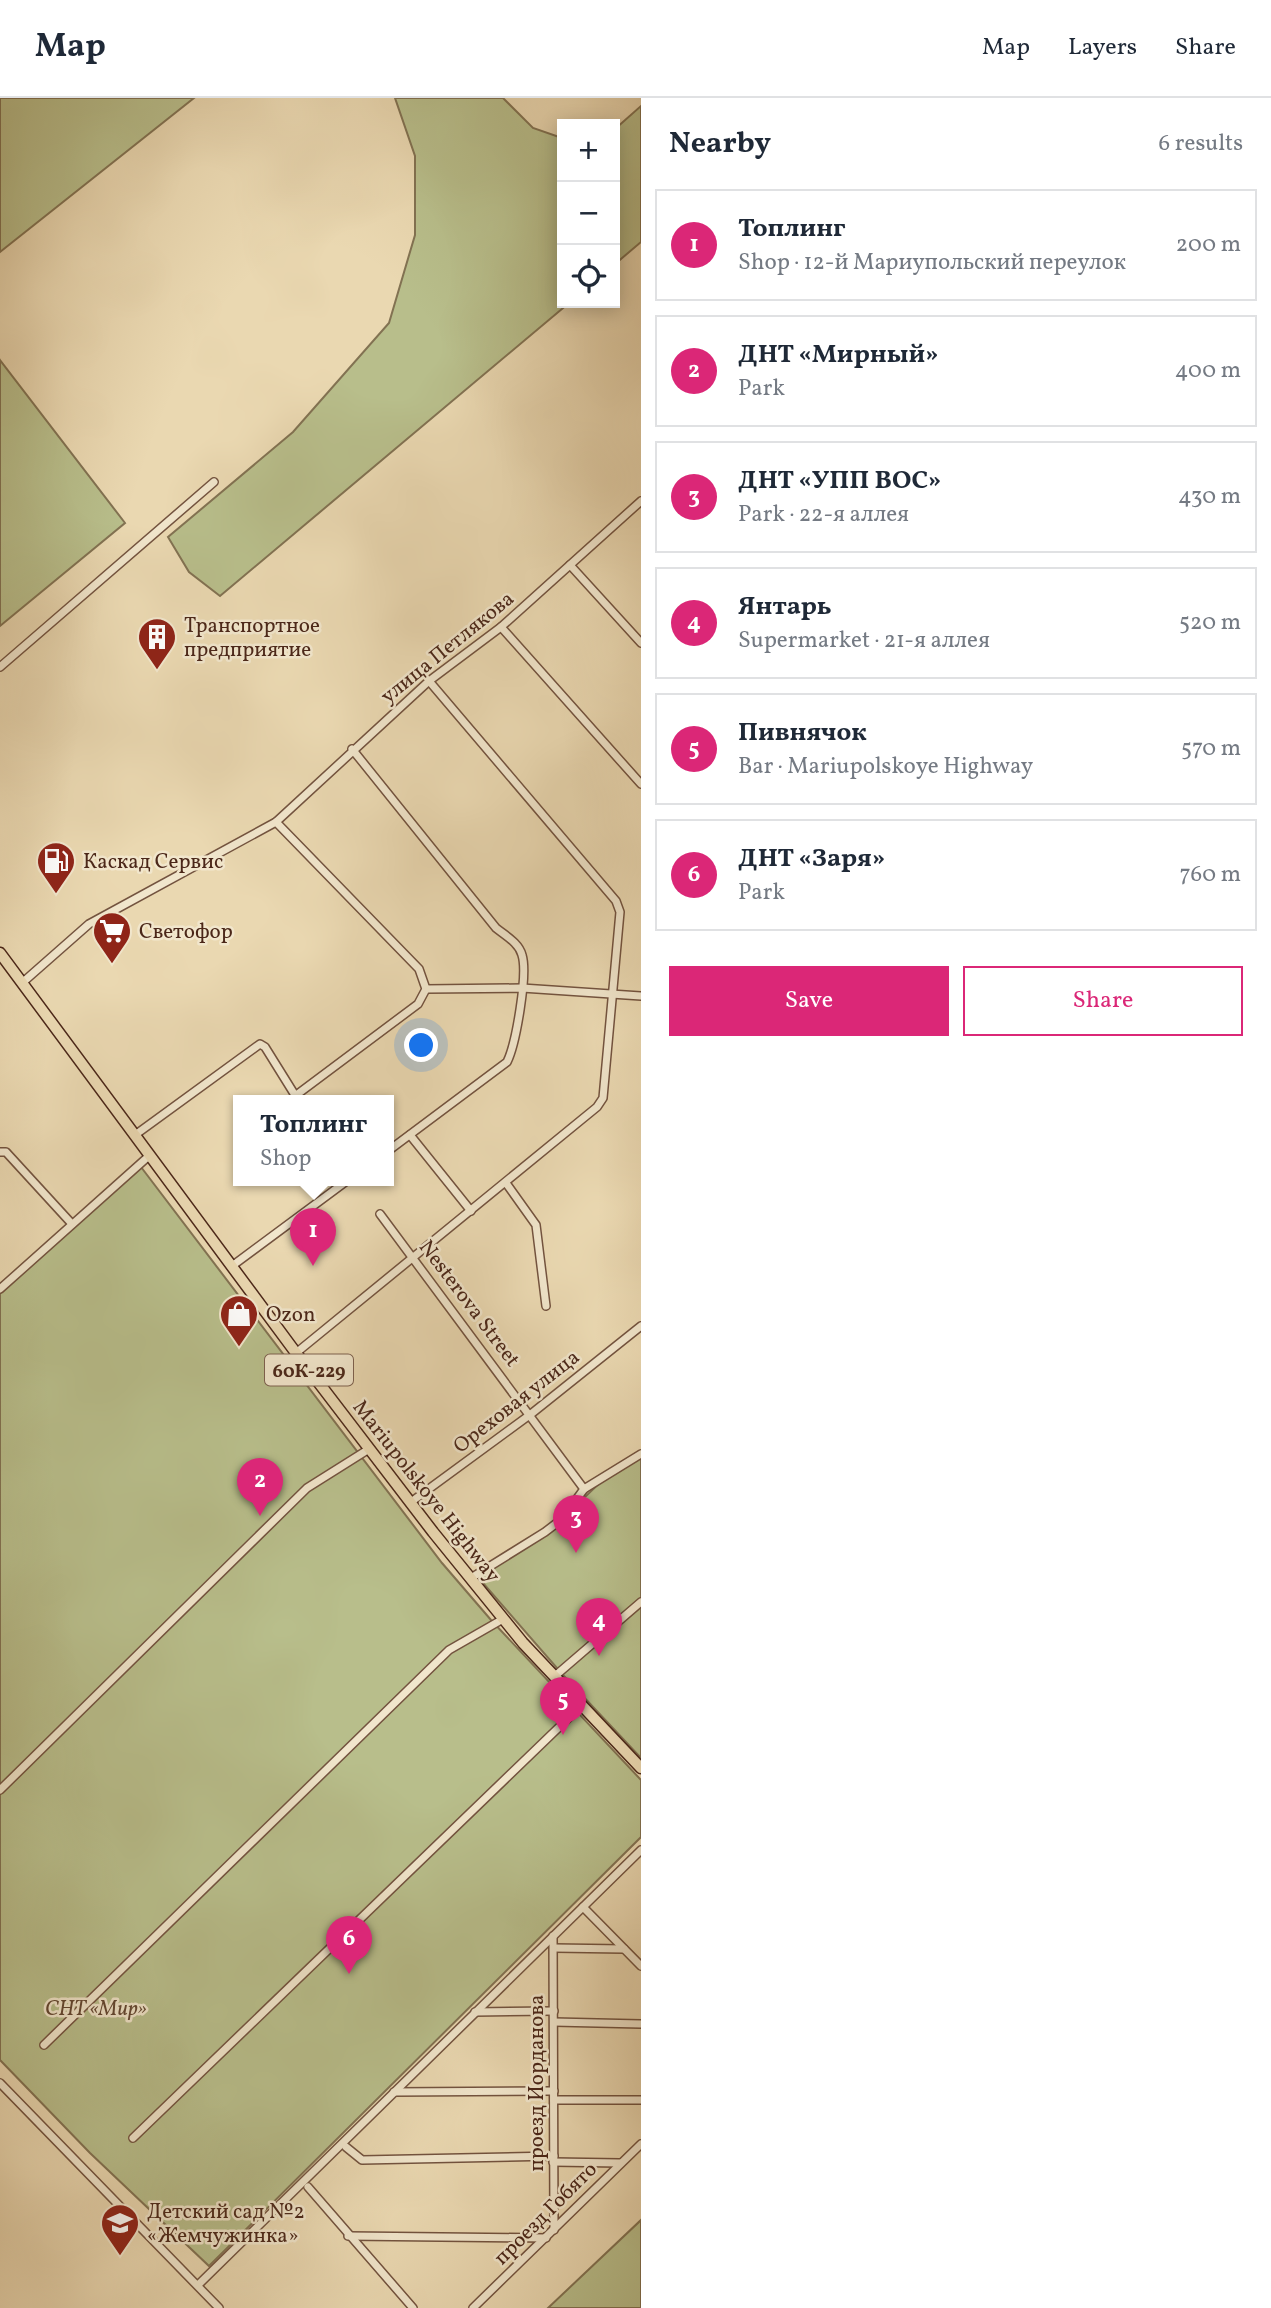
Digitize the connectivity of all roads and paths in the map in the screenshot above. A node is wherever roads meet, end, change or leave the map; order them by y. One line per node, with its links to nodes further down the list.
1 (214, 482): 6 (street)
2 (641, 501): 3 (street, улица Петлякова)
3 (570, 565): 4 (street, улица Петлякова); 5 (street)
4 (501, 627): 7 (street, улица Петлякова); 9 (street)
5 (641, 643)
6 (0, 667)
7 (429, 681): 8 (street, улица Петлякова); 15 (street)
8 (352, 749): 10 (street, улица Петлякова); 13 (street)
9 (641, 784)
10 (276, 822): 12 (street, улица Петлякова); 14 (street)
11 (0, 953): 12 (main road, Mariupolskoye Highway / 60К-229)
12 (22, 983): 19 (main road, Mariupolskoye Highway / 60К-229)
13 (522, 988): 14 (street); 15 (street); 20 (street)
14 (426, 989): 18 (street)
15 (613, 993): 16 (street); 24 (street)
16 (641, 996)
17 (294, 1095): 19 (street)
18 (300, 1095)
19 (135, 1135): 23 (main road, Mariupolskoye Highway / 60К-229)
20 (410, 1135): 21 (street); 26 (street)
21 (394, 1147)
22 (0, 1152): 28 (street)
23 (150, 1155): 28 (street); 30 (main road, Mariupolskoye Highway / 60К-229)
24 (506, 1183): 26 (street); 32 (street)
25 (340, 1186): 30 (street)
26 (471, 1211): 29 (street)
27 (380, 1213): 29 (street, Nesterova Street)
28 (72, 1224): 31 (street)
29 (413, 1258): 34 (street); 35 (street, Nesterova Street)
30 (232, 1266): 34 (main road, Mariupolskoye Highway / 60К-229)
31 (0, 1289)
32 (546, 1306)
33 (641, 1326): 35 (street, Ореховая улица)
34 (296, 1353): 36 (main road, Mariupolskoye Highway / 60К-229)
35 (531, 1414): 38 (street, Nesterova Street); 39 (street, Ореховая улица)
36 (369, 1449): 39 (main road, Mariupolskoye Highway / 60К-229); 46 (street)
37 (641, 1454): 38 (street)
38 (584, 1489): 40 (street)
39 (411, 1502): 40 (main road, Mariupolskoye Highway / 60К-229)
40 (471, 1578): 42 (main road, Mariupolskoye Highway / 60К-229)
41 (641, 1602): 43 (street)
42 (503, 1619): 43 (main road, Mariupolskoye Highway / 60К-229); 57 (street)
43 (555, 1676): 44 (main road, Mariupolskoye Highway / 60К-229)
44 (582, 1705): 45 (main road, Mariupolskoye Highway / 60К-229); 62 (street)
45 (641, 1768)
46 (0, 1790)
47 (641, 1850): 48 (street)
48 (583, 1908): 49 (street); 51 (street)
49 (553, 1936): 50 (street, проезд Иорданова); 54 (street)
50 (554, 1948): 51 (street); 53 (street, проезд Иорданова)
51 (624, 1949): 52 (street)
52 (641, 1966)
53 (554, 2011): 54 (street); 55 (street, проезд Иорданова)
54 (475, 2012): 59 (street)
55 (554, 2022): 56 (street); 60 (street, проезд Иорданова)
56 (641, 2024)
57 (44, 2045)
58 (0, 2083): 71 (street)
59 (393, 2091): 60 (street); 71 (street)
60 (554, 2096): 61 (street); 65 (street, проезд Иорданова)
61 (641, 2101)
62 (133, 2138)
63 (641, 2144): 66 (street, проезд Гобято)
64 (346, 2147): 65 (street)
65 (554, 2159): 66 (street); 68 (street, проезд Иорданова)
66 (620, 2163): 68 (street, проезд Гобято)
67 (308, 2187): 69 (street)
68 (554, 2230): 70 (street, проезд Гобято)
69 (348, 2236): 70 (street); 73 (street)
70 (546, 2238): 74 (street, проезд Гобято)
71 (198, 2285): 72 (street)
72 (219, 2308)
73 (412, 2308)
74 (473, 2308)

